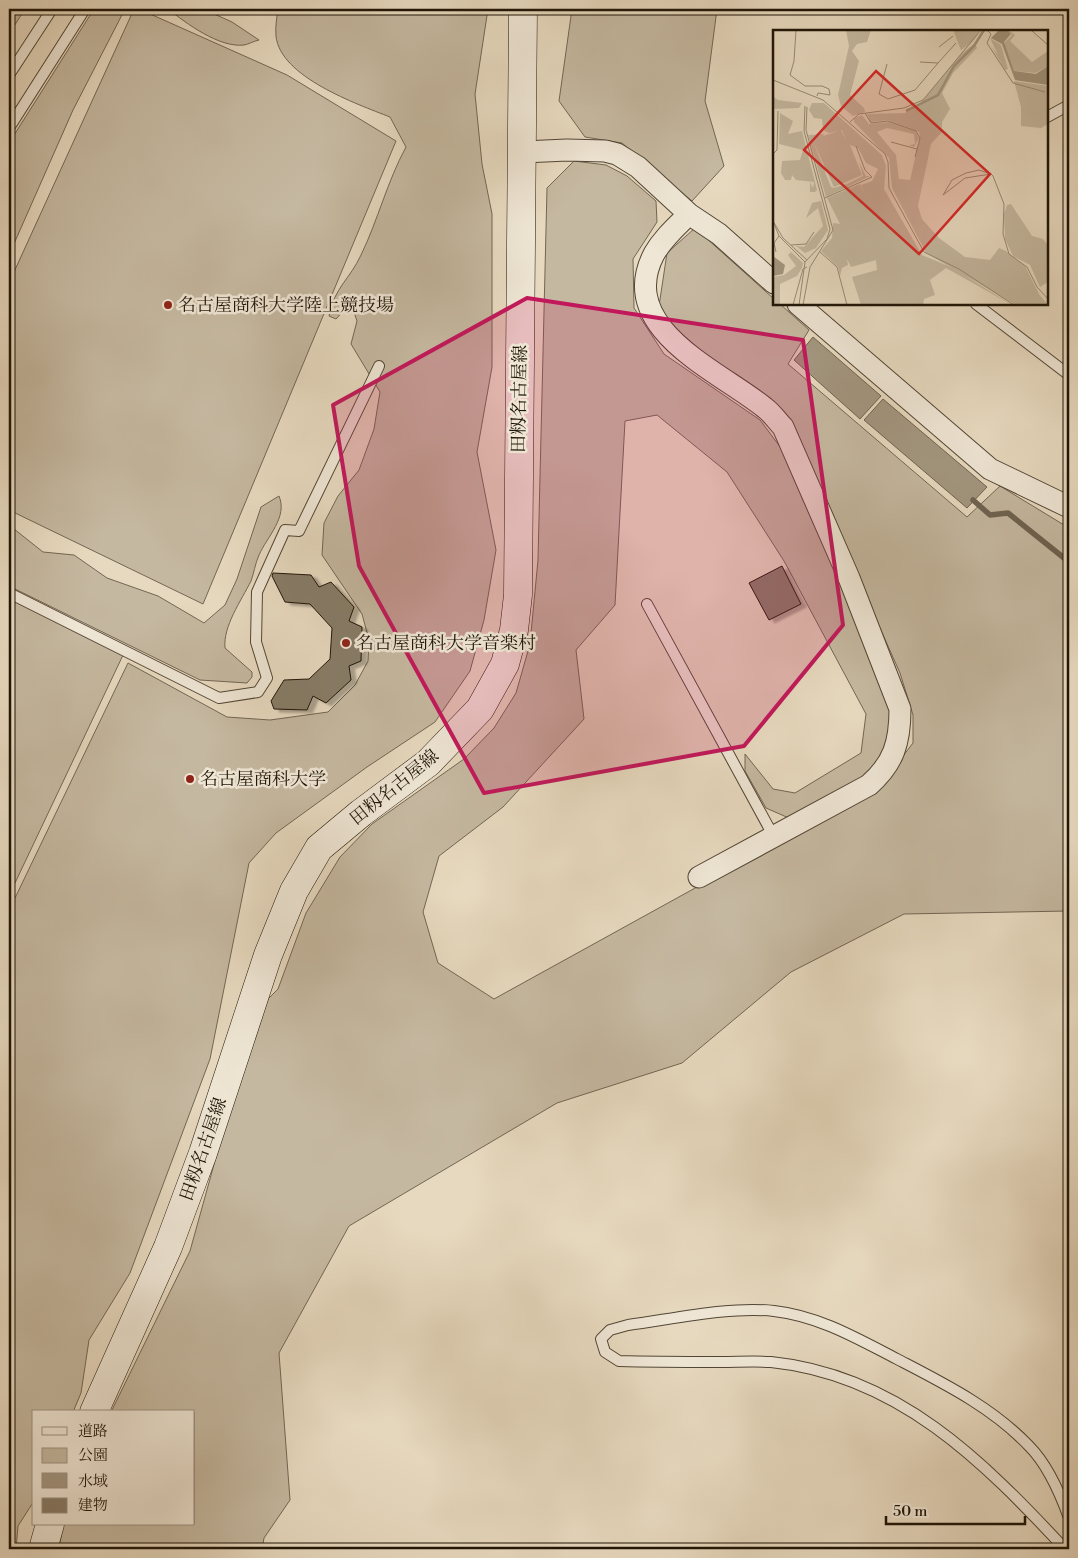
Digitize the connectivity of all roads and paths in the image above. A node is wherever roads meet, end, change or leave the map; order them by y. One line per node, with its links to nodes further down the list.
1 (52, 9): 4 (lane)
2 (85, 9): 7 (lane)
3 (523, 9): 8 (main road, 田籾名古屋線)
4 (9, 75)
5 (1069, 105): 6 (lane)
6 (1048, 116)
7 (9, 128)
8 (522, 152): 9 (street); 20 (main road, 田籾名古屋線)
9 (689, 214): 10 (street); 18 (street)
10 (773, 282)
11 (799, 305): 15 (street)
12 (977, 305): 14 (lane)
13 (379, 366): 16 (lane)
14 (1069, 375)
15 (1069, 507)
16 (9, 593)
17 (647, 604): 18 (lane)
18 (774, 837): 19 (street)
19 (698, 877)
20 (95, 1410)
21 (1069, 1518): 24 (lane)
22 (49, 1526): 23 (main road)
23 (43, 1549)
24 (1065, 1549)

